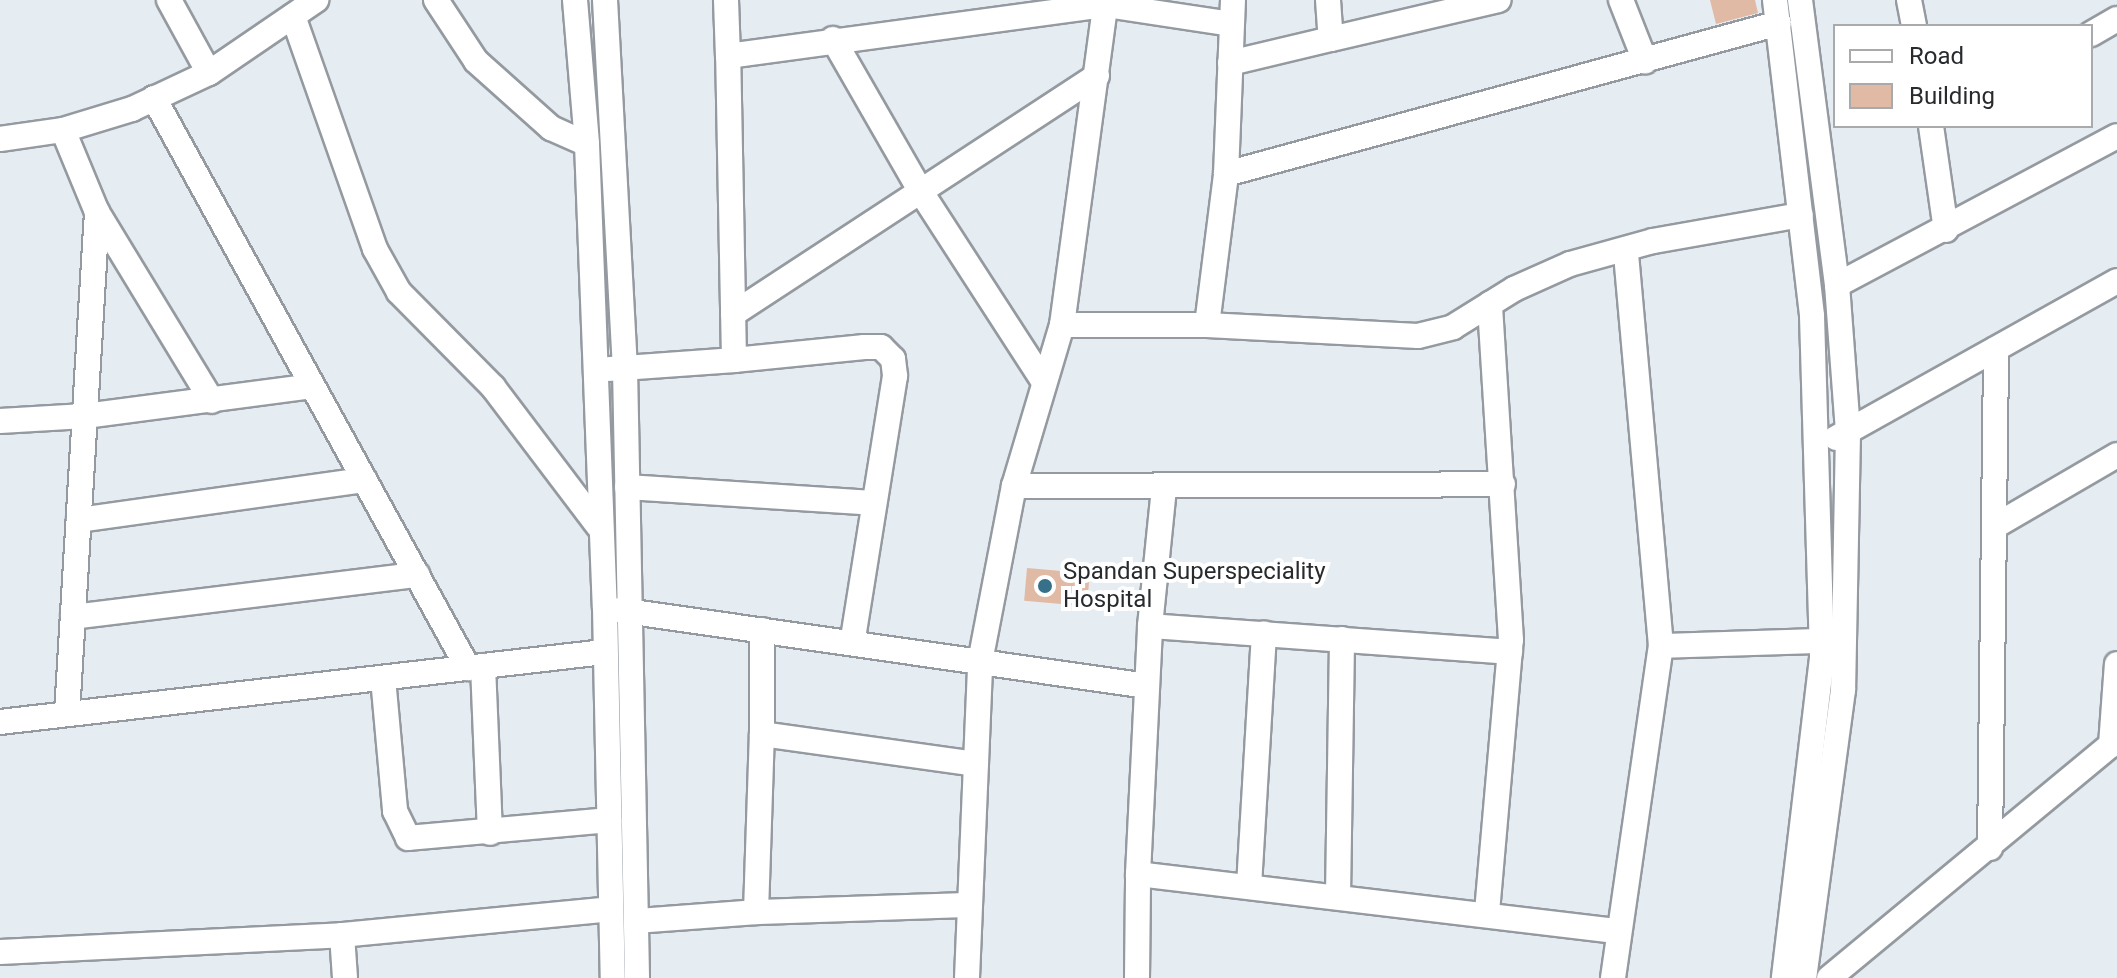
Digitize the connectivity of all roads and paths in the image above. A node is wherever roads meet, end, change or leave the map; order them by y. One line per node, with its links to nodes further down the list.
1 (169, 0): 24 (street)
2 (316, 0): 15 (street)
3 (436, 0): 31 (street)
4 (575, 0): 31 (street)
5 (605, 0): 46 (street)
6 (726, 0): 21 (street)
7 (1328, 0): 20 (street)
8 (1499, 0): 20 (street)
9 (1621, 0): 22 (street)
10 (1800, 0): 39 (street)
11 (1909, 0): 17 (street)
12 (1106, 2): 13 (street); 19 (street); 25 (street)
13 (1232, 12): 23 (street)
14 (1777, 12): 22 (street); 35 (street)
15 (293, 16): 24 (street); 63 (street)
16 (2117, 19): 18 (street)
17 (1914, 24)
18 (2093, 33)
19 (833, 39): 21 (street); 33 (street)
20 (1331, 39): 23 (street)
21 (728, 56): 41 (street)
22 (1645, 61): 32 (street)
23 (1230, 63): 32 (street)
24 (209, 73): 26 (street)
25 (1097, 76): 33 (street); 42 (street)
26 (154, 98): 28 (street); 49 (street)
27 (1931, 128): 36 (street)
28 (63, 130): 30 (street); 34 (street)
29 (2117, 136): 36 (street)
30 (0, 139)
31 (587, 144): 47 (street)
32 (1226, 174): 43 (street)
33 (921, 192): 41 (street); 48 (street)
34 (97, 212): 50 (street); 51 (street)
35 (1801, 215): 37 (street); 54 (street)
36 (1946, 230): 39 (street)
37 (1626, 250): 40 (street); 75 (street)
38 (2117, 281): 44 (street)
39 (1837, 285): 53 (street)
40 (1490, 304): 43 (street); 57 (street)
41 (733, 314): 45 (street)
42 (1062, 325): 43 (street); 48 (street)
43 (1207, 325)
44 (1996, 349): 53 (street); 64 (street)
45 (734, 360): 46 (street); 61 (street)
46 (625, 368): 47 (street); 59 (street)
47 (595, 370): 63 (street)
48 (1044, 382): 58 (street)
49 (312, 386): 50 (street); 56 (street)
50 (212, 401): 51 (street)
51 (85, 416): 52 (street); 62 (street)
52 (0, 421)
53 (1848, 433): 54 (street); 109 (street)
54 (1816, 447): 73 (street)
55 (2117, 455): 64 (street)
56 (364, 480): 62 (street); 65 (street)
57 (1503, 484): 60 (street); 77 (street)
58 (1014, 486): 60 (street); 78 (street)
59 (627, 487): 61 (street); 67 (street)
60 (1164, 487): 69 (street)
61 (872, 503): 74 (street)
62 (79, 520): 68 (street)
63 (598, 526): 66 (street)
64 (1995, 526): 90 (street)
65 (417, 575): 68 (street); 80 (street)
66 (605, 608): 67 (street); 76 (street)
67 (633, 612): 70 (street); 98 (street)
68 (73, 617): 83 (street)
69 (1150, 626): 71 (street); 82 (street)
70 (762, 630): 74 (street); 85 (street)
71 (1264, 633): 72 (street); 92 (street)
72 (1342, 639): 77 (street); 93 (street)
73 (1821, 641): 75 (street); 108 (street)
74 (852, 643): 78 (street)
75 (1661, 646): 99 (street)
76 (604, 652): 80 (street); 88 (street)
77 (1510, 652): 97 (street)
78 (980, 662): 82 (street); 87 (street)
79 (2117, 664): 86 (street)
80 (476, 667): 81 (street); 89 (street)
81 (383, 678): 83 (street); 89 (street)
82 (1147, 686): 91 (street)
83 (67, 714): 84 (street)
84 (0, 722)
85 (762, 734): 87 (street); 96 (street)
86 (2114, 743): 90 (street)
87 (976, 764): 94 (street)
88 (609, 820): 89 (street); 95 (street)
89 (490, 833)
90 (1990, 848): 110 (street)
91 (1138, 874): 92 (street); 106 (street)
92 (1249, 886): 93 (street)
93 (1338, 896): 97 (street)
94 (969, 905): 96 (street); 105 (street)
95 (611, 909): 100 (street); 103 (street)
96 (756, 912): 98 (street)
97 (1487, 912): 99 (street)
98 (637, 921): 104 (street)
99 (1619, 931): 107 (street)
100 (342, 935): 101 (street); 102 (street)
101 (0, 952)
102 (345, 978)
103 (613, 978)
104 (637, 978)
105 (967, 978)
106 (1137, 978)
107 (1613, 978)
108 (1784, 978)
109 (1804, 978)
110 (1829, 978)

